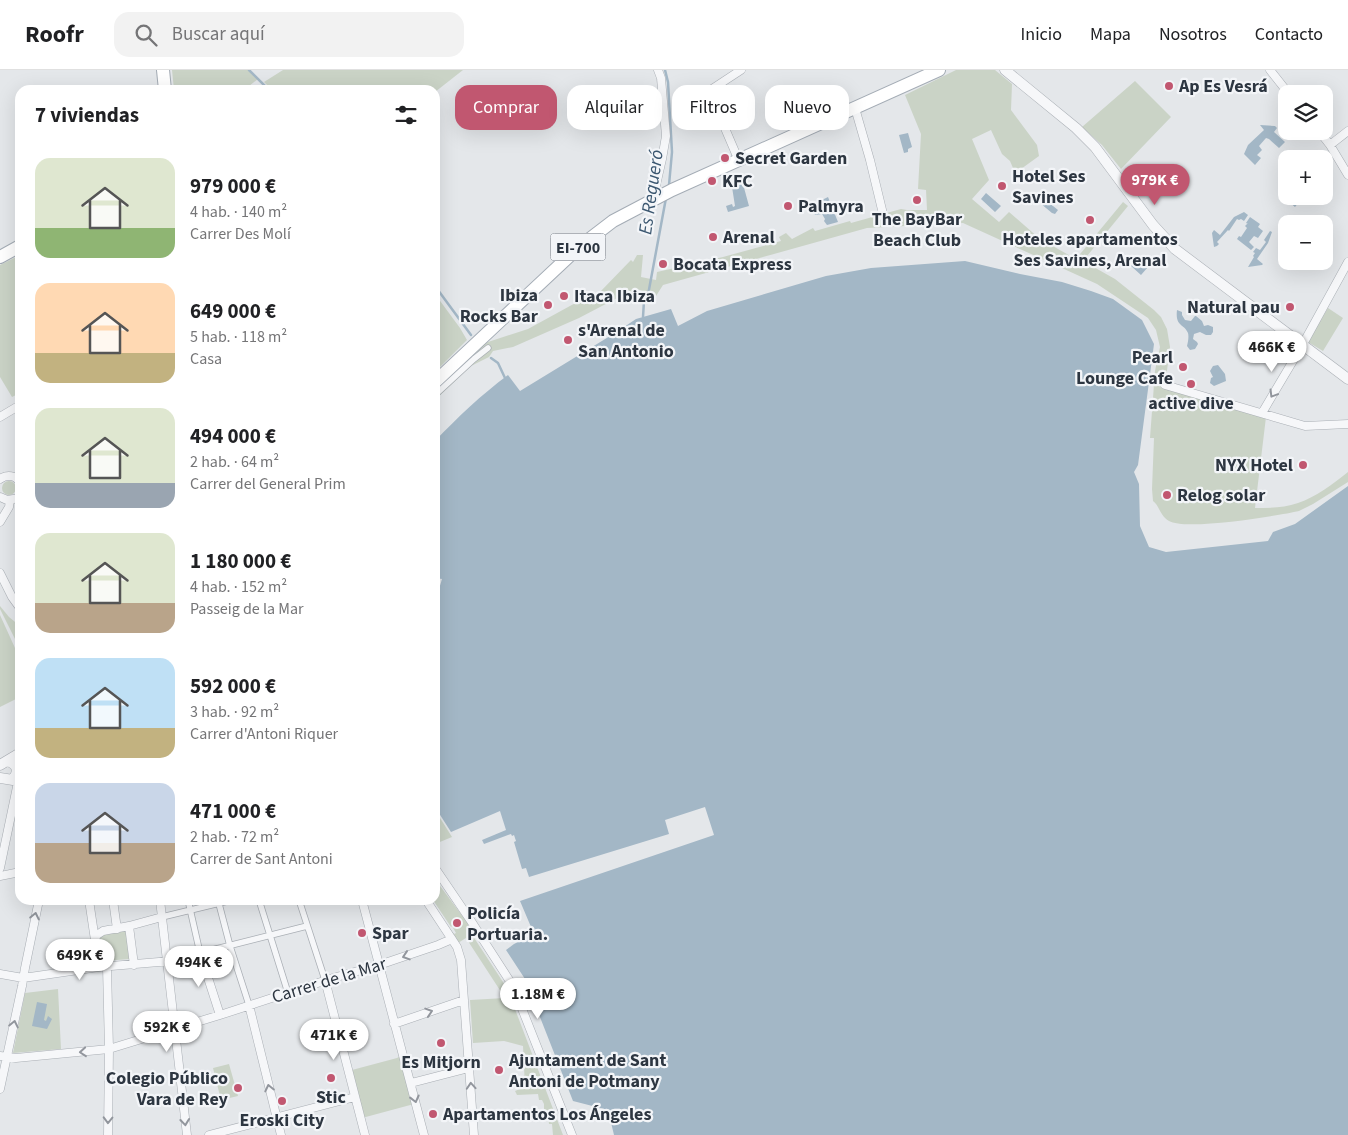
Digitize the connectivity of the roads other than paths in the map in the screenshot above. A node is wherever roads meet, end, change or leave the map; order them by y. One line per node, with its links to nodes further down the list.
1 (163, 70): 7 (main road)
2 (658, 70): 15 (street)
3 (741, 70): 13 (street)
4 (939, 70): 9 (main road, EI-700)
5 (1005, 70): 20 (street)
6 (1270, 70): 8 (street)
7 (165, 85)
8 (1282, 85)
9 (855, 108): 13 (main road, EI-700); 16 (street)
10 (1348, 131): 12 (street)
11 (1326, 140): 12 (street)
12 (1330, 145): 14 (street)
13 (738, 160): 15 (main road, EI-700)
14 (1348, 175)
15 (664, 194): 22 (main road, EI-700)
16 (884, 218)
17 (15, 248): 18 (main road)
18 (0, 256)
19 (1348, 262): 20 (street)
20 (1303, 344): 23 (street); 27 (street, one-way to 27)
21 (488, 348): 25 (street)
22 (440, 377)
23 (1348, 379)
24 (1165, 385): 27 (street)
25 (440, 390)
26 (15, 408): 28 (street)
27 (1262, 413): 29 (street)
28 (0, 417)
29 (1348, 424)
30 (15, 477): 31 (street)
31 (0, 479)
32 (10, 498): 33 (street)
33 (0, 522)
34 (0, 573): 35 (street)
35 (15, 601)
36 (0, 778): 37 (street)
37 (15, 781)
38 (15, 802): 39 (street)
39 (0, 868)
40 (15, 873): 42 (street)
41 (440, 875): 91 (street)
42 (0, 876)
43 (38, 905): 69 (street, one-way to 43)
44 (90, 905): 61 (street)
45 (114, 905): 58 (street)
46 (161, 905): 55 (street)
47 (188, 905): 54 (street)
48 (208, 905): 54 (street)
49 (219, 905): 62 (street)
50 (261, 905): 59 (street)
51 (301, 905): 57 (street)
52 (363, 905): 66 (street)
53 (429, 905): 60 (street)
54 (189, 911): 55 (street); 63 (street)
55 (162, 917): 56 (street); 64 (street)
56 (129, 926): 58 (street); 65 (street)
57 (307, 926): 59 (street); 70 (street)
58 (117, 928): 61 (street)
59 (270, 936): 62 (street); 71 (street)
60 (452, 939): 66 (street, Carrer de la Mar, one-way to 66); 72 (street)
61 (95, 940): 67 (street)
62 (230, 946): 63 (street); 73 (street)
63 (200, 953): 64 (street); 74 (street)
64 (167, 962): 65 (street); 76 (street)
65 (134, 965): 67 (street)
66 (379, 965): 70 (street, Carrer de la Mar); 75 (street)
67 (103, 967): 69 (street); 77 (street)
68 (0, 974): 69 (street)
69 (23, 978): 78 (street, one-way to 69)
70 (325, 980): 71 (street, Carrer de la Mar); 82 (street)
71 (288, 992): 73 (street, Carrer de la Mar)
72 (464, 1000): 75 (street, one-way to 72); 79 (street)
73 (249, 1004): 74 (street, Carrer de la Mar); 83 (street, one-way to 73)
74 (220, 1015): 76 (street, Carrer de la Mar)
75 (394, 1024): 80 (street)
76 (175, 1029): 77 (street, Carrer de la Mar); 85 (street, one-way to 85)
77 (109, 1049): 78 (street, Carrer de la Mar, one-way to 78); 84 (street, one-way to 84)
78 (3, 1057): 81 (street)
79 (469, 1068): 80 (street); 90 (street, one-way to 79)
80 (411, 1084): 89 (street, one-way to 89)
81 (0, 1089)
82 (355, 1097): 83 (street); 88 (street)
83 (276, 1117): 86 (street); 87 (street)
84 (108, 1135)
85 (187, 1135)
86 (209, 1135)
87 (281, 1135)
88 (365, 1135)
89 (424, 1135)
90 (474, 1135)
91 (572, 1135)

